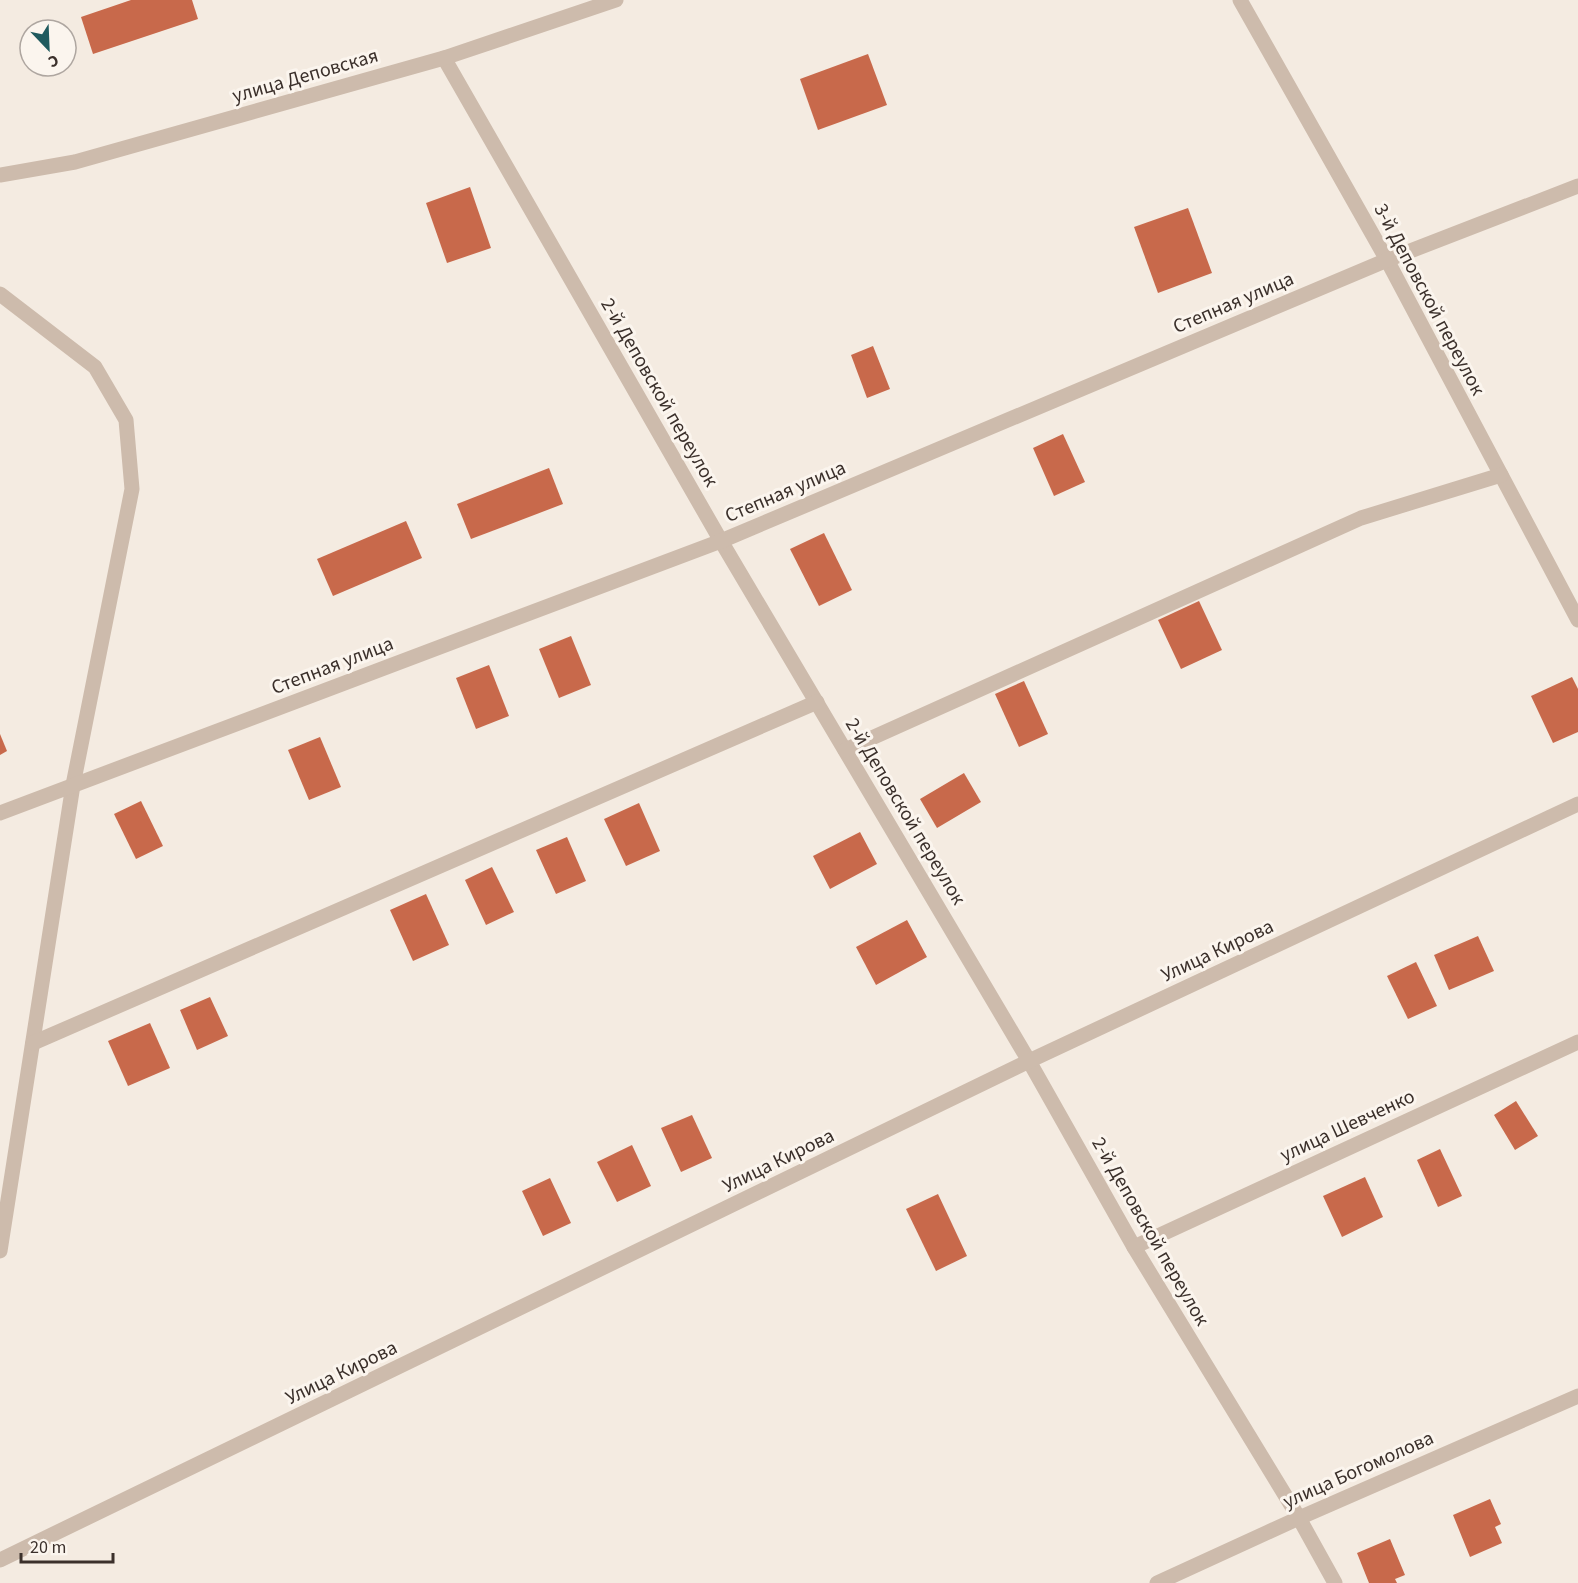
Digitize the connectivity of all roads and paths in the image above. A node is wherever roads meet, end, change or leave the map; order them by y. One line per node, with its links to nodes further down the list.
1 (616, 0): 3 (street, улица Деповская)
2 (1240, 0): 6 (street, 3-й Деповской переулок)
3 (444, 58): 4 (street, улица Деповская); 9 (street, 2-й Деповской переулок)
4 (0, 175)
5 (1578, 186): 6 (street, Степная улица)
6 (1387, 260): 8 (street, 3-й Деповской переулок); 9 (street, Степная улица)
7 (0, 294): 13 (street)
8 (1501, 475): 10 (street, 3-й Деповской переулок); 12 (street)
9 (721, 541): 11 (street, 2-й Деповской переулок); 13 (street, Степная улица)
10 (1578, 620)
11 (817, 702): 12 (street, 2-й Деповской переулок); 17 (street)
12 (845, 750): 18 (street, 2-й Деповской переулок)
13 (73, 785): 15 (street, Степная улица); 17 (street)
14 (1578, 804): 18 (street, Улица Кирова)
15 (0, 813)
16 (1578, 1042): 19 (street, улица Шевченко)
17 (33, 1043): 20 (street)
18 (1029, 1061): 19 (street, 2-й Деповской переулок); 23 (street, Улица Кирова)
19 (1134, 1247): 22 (street, 2-й Деповской переулок)
20 (0, 1251)
21 (1578, 1396): 22 (street, улица Богомолова)
22 (1299, 1518): 24 (street, улица Богомолова); 25 (street, 2-й Деповской переулок)
23 (0, 1560)
24 (1156, 1583)
25 (1335, 1583)

